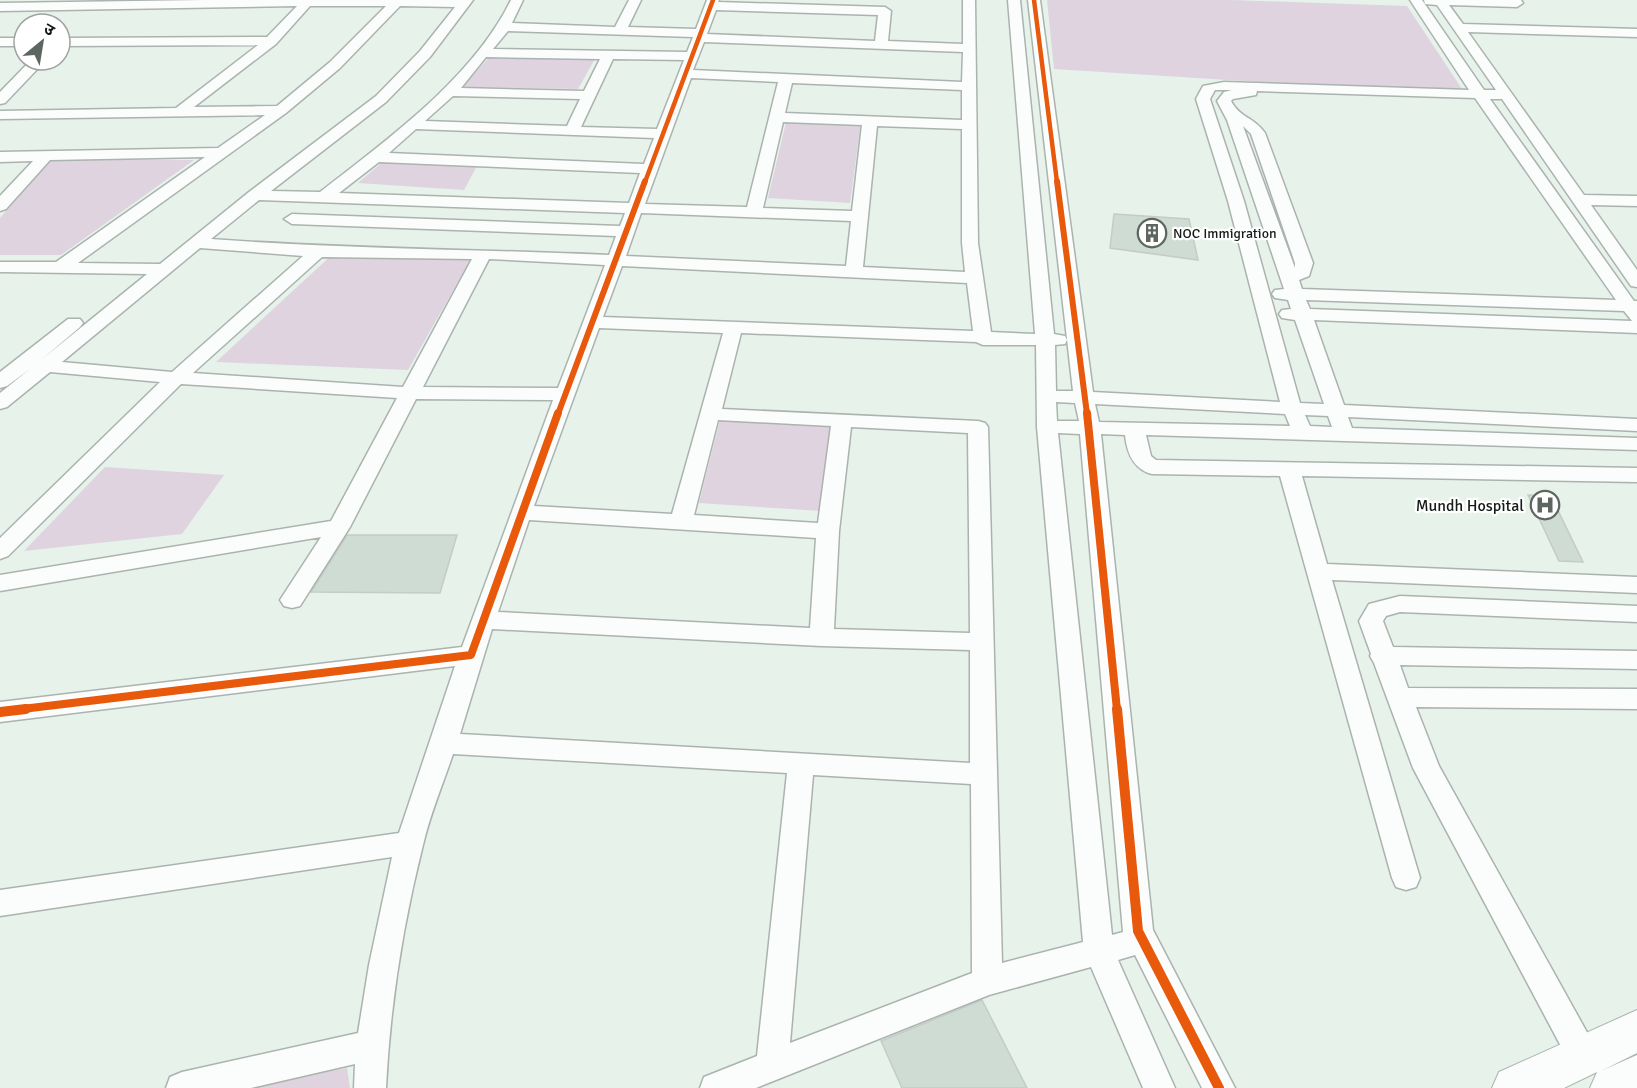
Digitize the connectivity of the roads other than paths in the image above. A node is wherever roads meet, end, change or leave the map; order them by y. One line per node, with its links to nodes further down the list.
1 (517, 0): 17 (street)
2 (635, 0): 18 (street)
3 (969, 0): 25 (street)
4 (1014, 0): 83 (street)
5 (1034, 0): 84 (street)
6 (1409, 0): 7 (street)
7 (1416, 0): 9 (street); 36 (street)
8 (309, 1): 11 (street); 16 (street); 22 (street)
9 (1440, 1): 10 (street); 19 (street)
10 (1514, 1)
11 (398, 2): 12 (street); 39 (street)
12 (459, 2): 53 (street); 69 (street)
13 (712, 3): 14 (street); 26 (street)
14 (804, 4): 15 (street)
15 (886, 6): 24 (street)
16 (0, 8)
17 (504, 27): 18 (street); 27 (street)
18 (620, 30): 26 (street)
19 (1461, 30): 20 (street); 21 (street); 38 (street)
20 (1637, 33)
21 (1637, 38)
22 (271, 41): 23 (street); 40 (street)
23 (72, 42)
24 (881, 43): 25 (street); 26 (street)
25 (969, 48): 31 (street)
26 (695, 50): 28 (street); 30 (street); 47 (street)
27 (481, 53): 28 (street); 33 (street)
28 (608, 54): 34 (street)
29 (27, 72): 37 (street)
30 (786, 78): 31 (street); 42 (street)
31 (968, 86): 45 (street)
32 (1210, 86): 35 (street); 36 (street); 75 (street)
33 (450, 92): 34 (street); 44 (street)
34 (589, 95): 46 (street)
35 (1229, 95): 36 (street); 74 (street)
36 (1483, 99): 38 (street); 76 (street)
37 (0, 100)
38 (1509, 100): 55 (street)
39 (281, 110): 40 (street); 48 (street)
40 (179, 112): 41 (street)
41 (0, 116)
42 (777, 117): 43 (street); 59 (street)
43 (870, 121): 45 (street); 60 (street)
44 (414, 125): 46 (street); 51 (street)
45 (968, 125): 72 (street)
46 (572, 130): 47 (street)
47 (662, 134): 52 (street)
48 (223, 152): 49 (street); 67 (street)
49 (46, 156): 50 (street); 57 (street)
50 (0, 157)
51 (375, 158): 52 (street); 54 (street)
52 (650, 169): 58 (street)
53 (255, 195): 54 (street); 63 (street)
54 (323, 198): 58 (street)
55 (1579, 200): 56 (street); 73 (street)
56 (1637, 201)
57 (0, 206)
58 (633, 209): 59 (street); 62 (street)
59 (754, 211): 60 (street)
60 (860, 216): 71 (street)
61 (292, 219): 62 (street)
62 (625, 231): 66 (street)
63 (196, 243): 64 (street); 70 (street)
64 (318, 252): 65 (street); 87 (street)
65 (483, 254): 66 (street); 89 (street)
66 (615, 261): 71 (street); 79 (street)
67 (62, 266): 68 (street); 69 (street)
68 (0, 267)
69 (144, 268): 70 (street); 85 (street)
70 (164, 268): 86 (street)
71 (854, 271): 72 (street)
72 (976, 278): 82 (street)
73 (1637, 282)
74 (1292, 287): 75 (street); 76 (street); 78 (street)
75 (1261, 293): 77 (street)
76 (1634, 309)
77 (1267, 313): 78 (street); 94 (street)
78 (1302, 315): 80 (street); 95 (street)
79 (592, 322): 81 (street); 90 (street)
80 (1637, 327)
81 (733, 328): 82 (street); 96 (street)
82 (983, 339): 83 (street)
83 (1045, 339): 84 (street); 91 (street)
84 (1077, 342): 92 (street)
85 (23, 363): 86 (street); 88 (street)
86 (45, 367): 87 (street); 93 (street)
87 (176, 378): 89 (street); 112 (street)
88 (0, 382)
89 (411, 393): 90 (street); 110 (street)
90 (565, 394): 108 (street)
91 (1045, 396): 92 (street); 99 (street)
92 (1084, 398): 94 (street); 100 (street)
93 (0, 403)
94 (1292, 408): 95 (street); 102 (street)
95 (1335, 410): 98 (street); 103 (street)
96 (710, 414): 97 (street); 109 (street)
97 (842, 422): 111 (street); 120 (street)
98 (1637, 425)
99 (1047, 427): 100 (street); 134 (street)
100 (1090, 428): 101 (street); 133 (street)
101 (1135, 429): 102 (street); 105 (street)
102 (1312, 432): 103 (street); 106 (street)
103 (1344, 433): 104 (street)
104 (1637, 444)
105 (1289, 469): 106 (street); 113 (street)
106 (1336, 470): 107 (street)
107 (1637, 475)
108 (521, 512): 109 (street); 118 (street)
109 (681, 522): 111 (street)
110 (339, 527): 114 (street); 116 (street)
111 (828, 531): 119 (street)
112 (0, 550)
113 (1318, 571): 115 (street); 131 (street)
114 (0, 583)
115 (1637, 585)
116 (292, 600)
117 (1637, 614): 122 (street)
118 (482, 620): 119 (street); 121 (street)
119 (821, 637): 120 (street)
120 (982, 642): 129 (street)
121 (471, 655): 126 (street); 127 (street)
122 (1382, 656): 123 (street); 124 (street)
123 (1637, 660)
124 (1399, 697): 125 (street); 138 (street)
125 (1637, 699)
126 (0, 712)
127 (444, 743): 128 (street); 130 (street)
128 (801, 762): 129 (street); 139 (street)
129 (984, 774): 135 (street)
130 (409, 843): 132 (street); 137 (street)
131 (1406, 878)
132 (0, 903)
133 (1143, 940): 134 (street); 145 (street)
134 (1099, 950): 135 (street); 144 (street)
135 (987, 981): 139 (street)
136 (1637, 1031): 138 (street)
137 (372, 1045): 141 (street); 142 (street)
138 (1583, 1056): 146 (street)
139 (772, 1067): 143 (street)
140 (1637, 1077): 147 (street)
141 (182, 1088)
142 (370, 1088)
143 (716, 1088)
144 (1158, 1088)
145 (1219, 1088)
146 (1515, 1088)
147 (1613, 1088)

